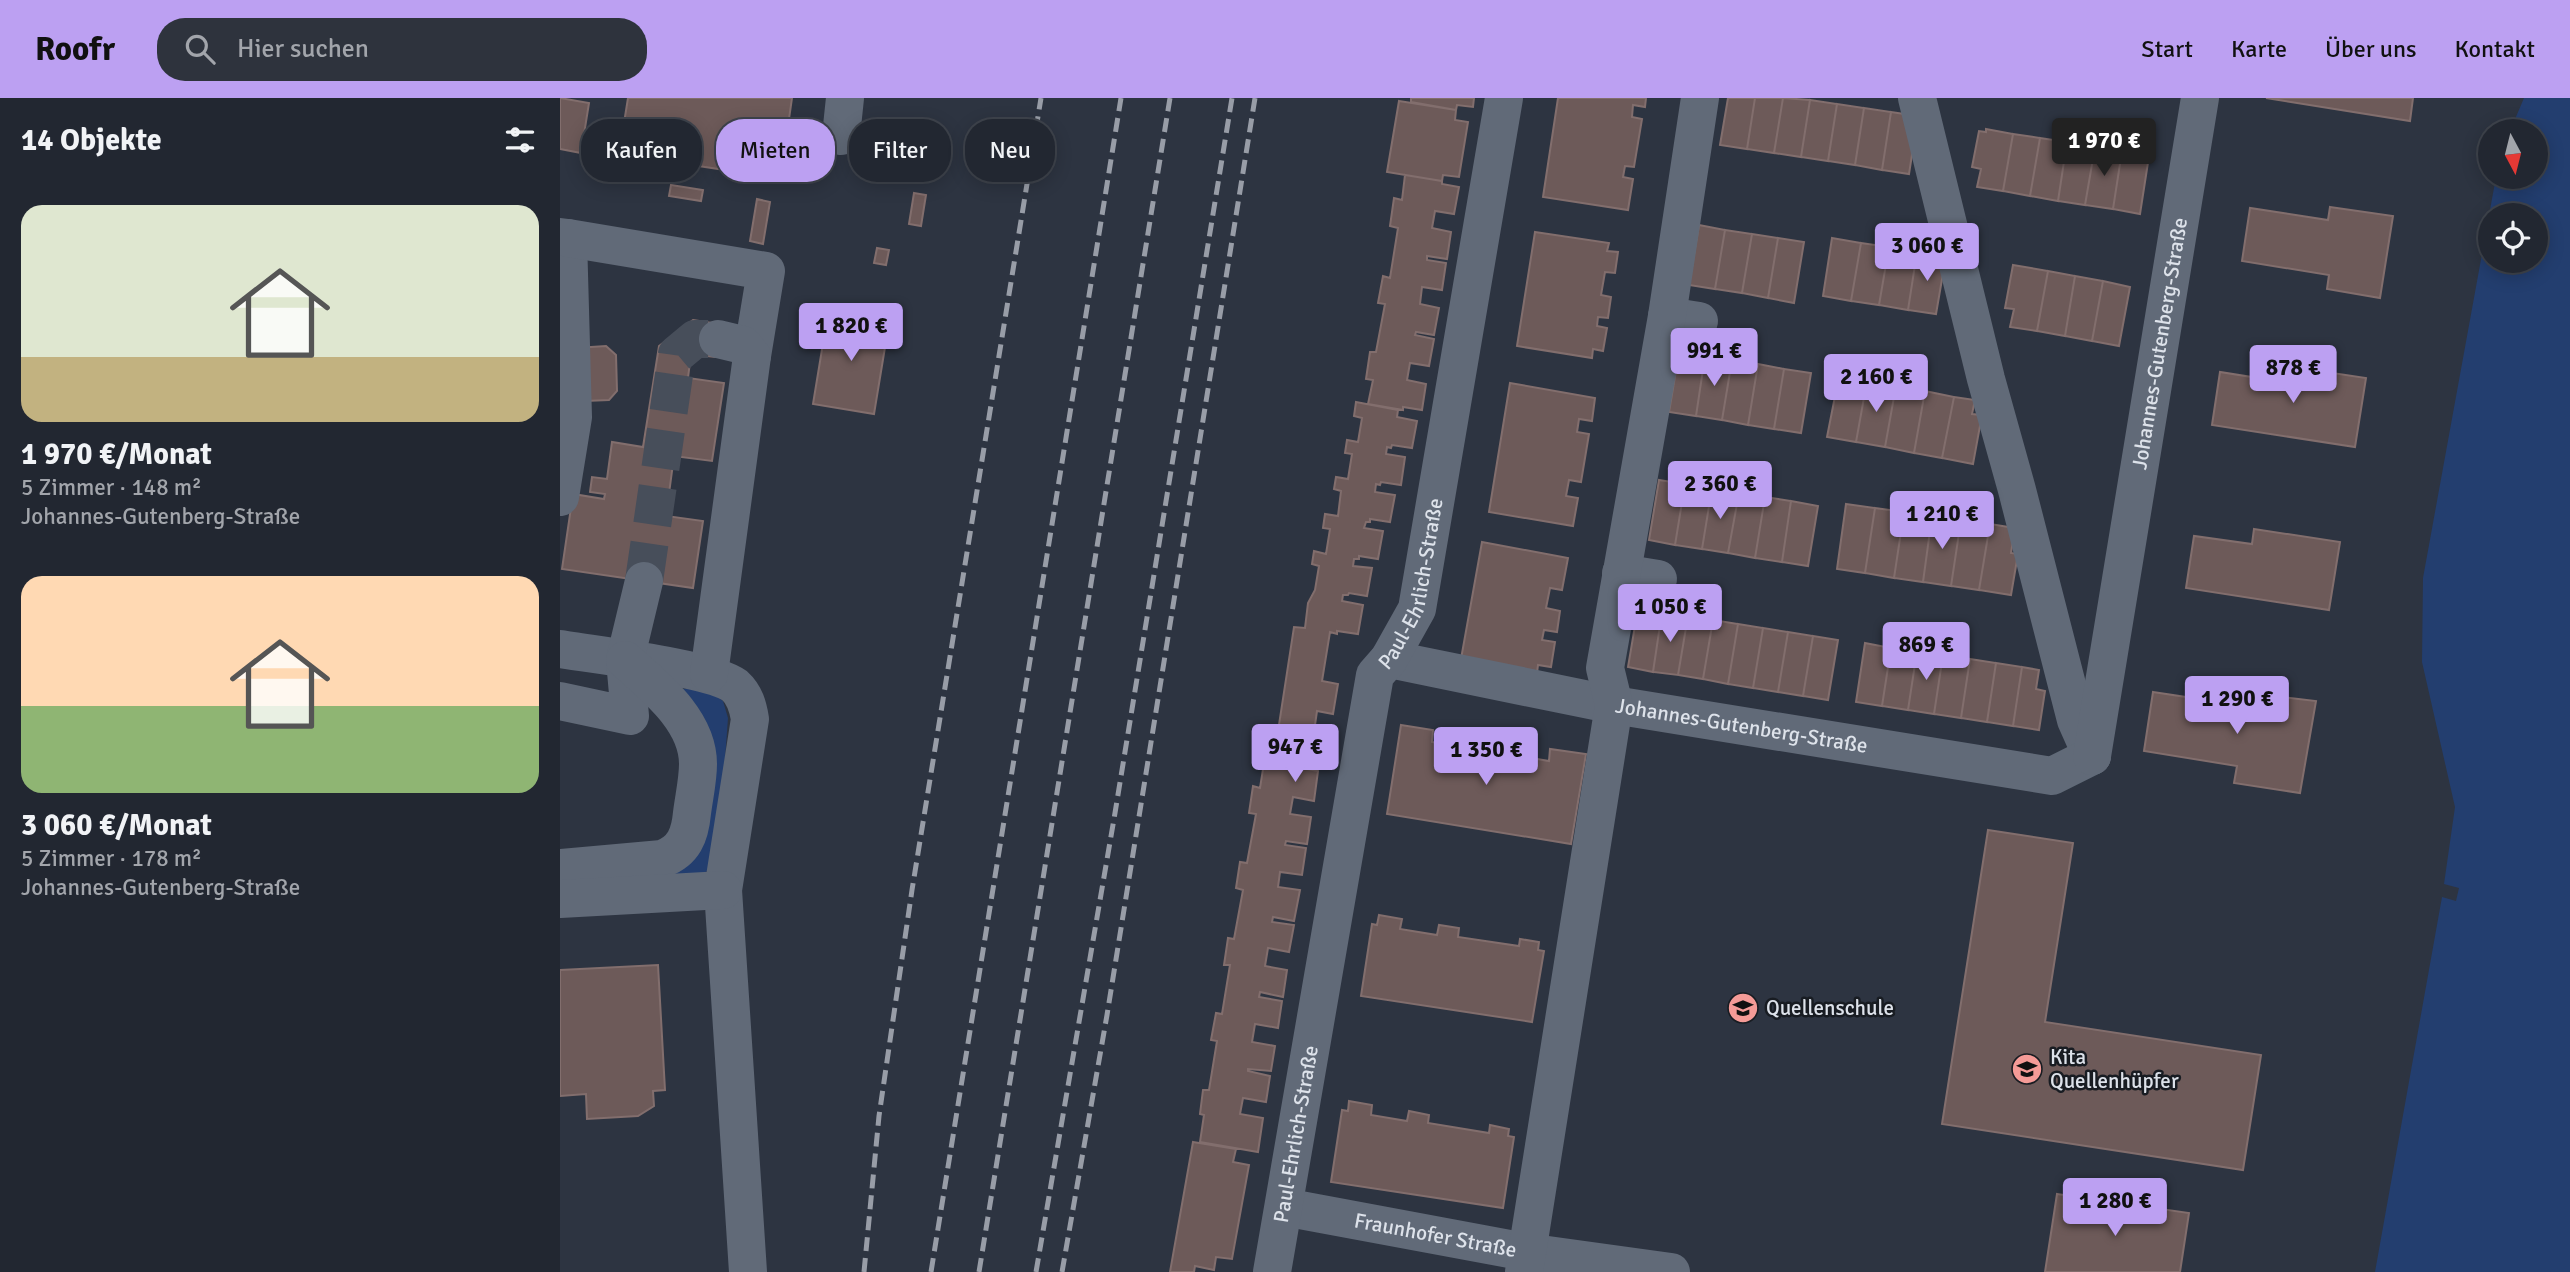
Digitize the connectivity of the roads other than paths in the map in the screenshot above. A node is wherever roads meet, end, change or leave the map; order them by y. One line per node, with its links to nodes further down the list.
1 (845, 98): 6 (street)
2 (1504, 98): 15 (street, Paul-Ehrlich-Straße)
3 (1700, 98): 11 (street)
4 (1917, 98): 20 (street)
5 (2200, 98): 20 (street, Johannes-Gutenberg-Straße)
6 (841, 136)
7 (564, 237): 9 (street); 10 (street)
8 (718, 339): 9 (street)
9 (752, 356): 17 (street)
10 (560, 497)
11 (1621, 573): 12 (street); 19 (street)
12 (1658, 579)
13 (644, 581): 16 (street)
14 (560, 649): 16 (street)
15 (1389, 659): 19 (street, Johannes-Gutenberg-Straße); 24 (street, Paul-Ehrlich-Straße)
16 (625, 660): 17 (street); 18 (street); 21 (street)
17 (709, 674): 22 (street)
18 (560, 701)
19 (1614, 705): 20 (street, Johannes-Gutenberg-Straße); 25 (street)
20 (2092, 756)
21 (560, 868)
22 (723, 890): 23 (street); 26 (street)
23 (560, 899)
24 (1284, 1207): 25 (street, Fraunhofer Straße); 27 (street, Paul-Ehrlich-Straße)
25 (1525, 1262): 28 (street, Fraunhofer Straße)
26 (748, 1272)
27 (1272, 1272)
28 (1671, 1272)

